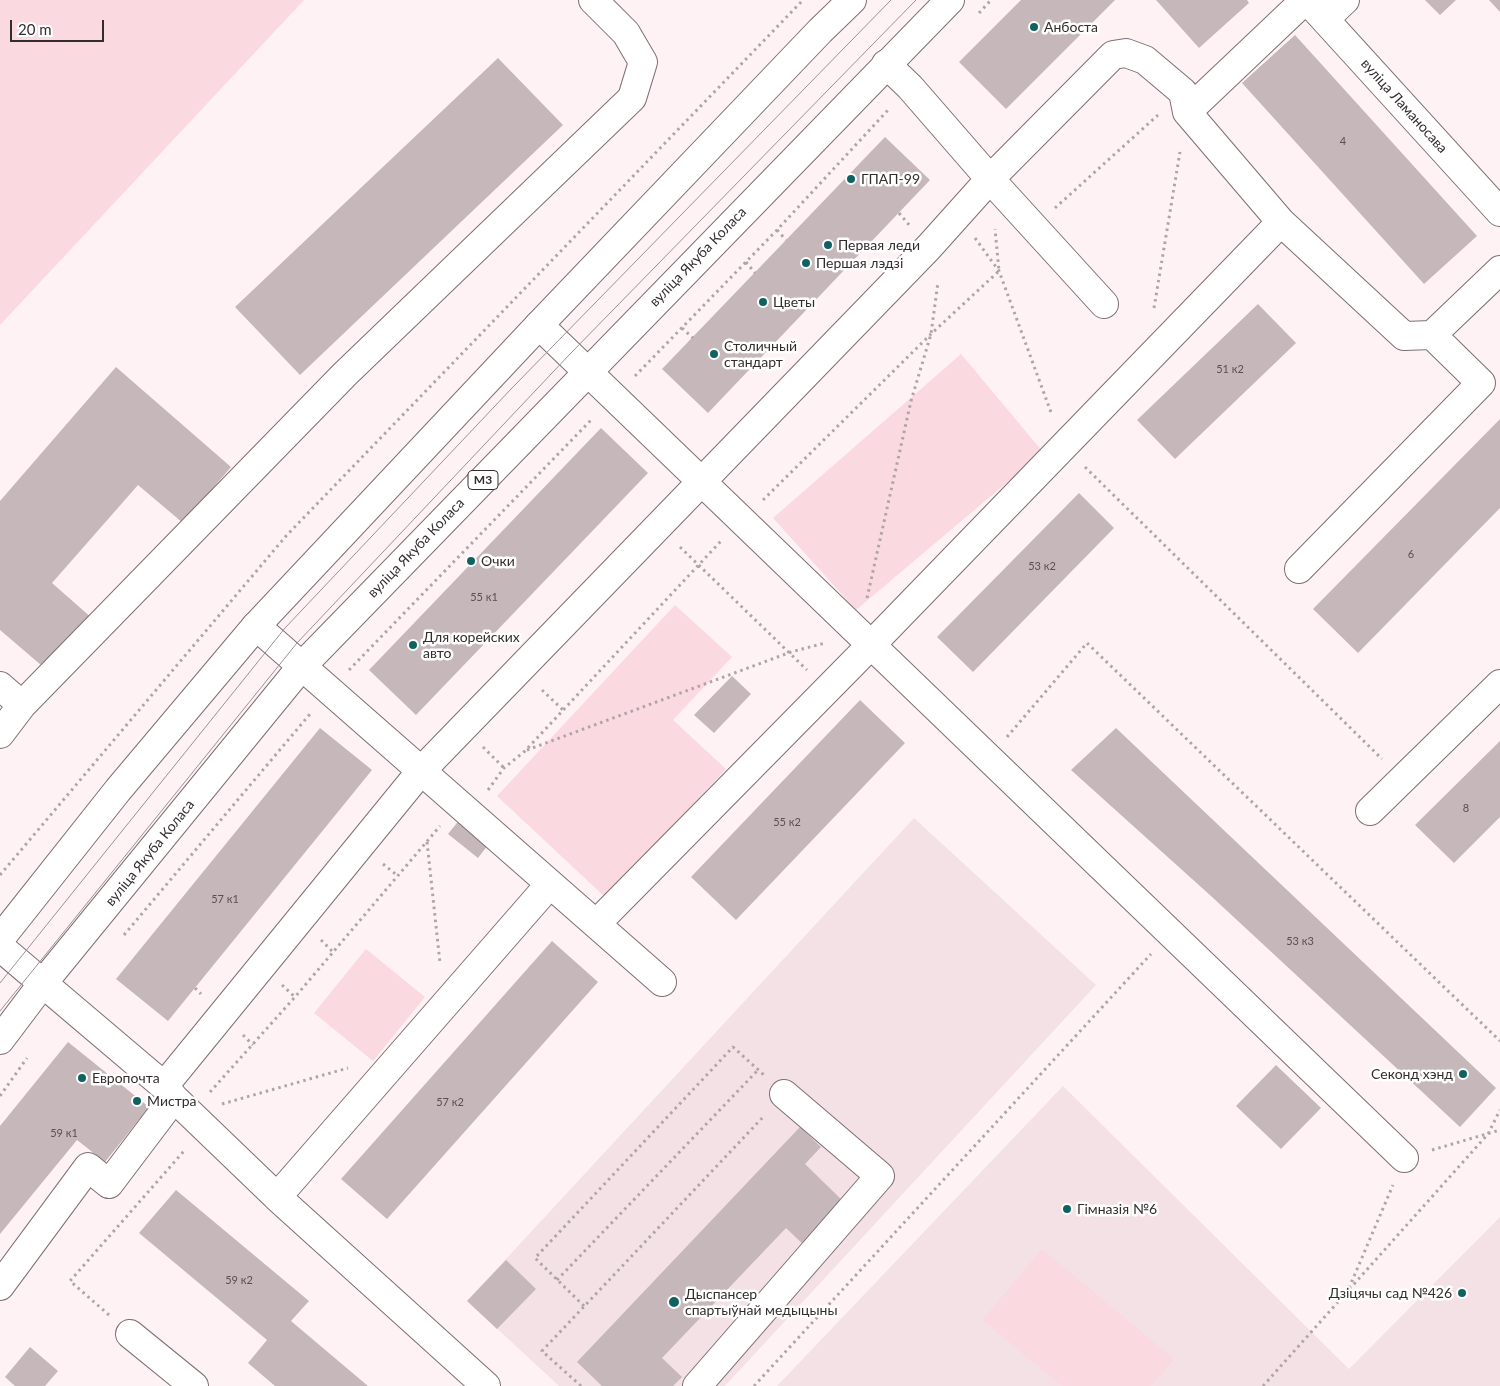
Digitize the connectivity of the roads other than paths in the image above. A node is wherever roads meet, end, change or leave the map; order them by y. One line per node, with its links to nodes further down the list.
1 (593, 0): 23 (main road)
2 (852, 0): 13 (main road)
3 (950, 0): 6 (main road, вуліца Якуба Коласа / М3)
4 (1346, 0): 5 (main road)
5 (1312, 6): 7 (main road); 9 (main road, вуліца Ламаносава)
6 (886, 64): 8 (main road); 15 (main road, вуліца Якуба Коласа / М3)
7 (1185, 102): 8 (main road); 10 (main road)
8 (990, 179): 12 (main road); 16 (main road)
9 (1500, 212)
10 (1281, 222): 14 (main road); 19 (main road)
11 (1500, 270): 14 (main road)
12 (1104, 304)
13 (539, 325): 15 (main road); 18 (main road)
14 (1432, 335): 17 (main road)
15 (588, 372): 16 (main road); 20 (main road, вуліца Якуба Коласа / М3)
16 (702, 481): 19 (main road); 25 (main road)
17 (1299, 569)
18 (256, 626): 20 (main road); 29 (main road)
19 (871, 645): 28 (main road); 36 (main road)
20 (302, 667): 25 (main road); 32 (main road, вуліца Якуба Коласа / М3)
21 (1500, 684): 26 (main road)
22 (0, 686): 23 (main road)
23 (22, 705): 24 (main road)
24 (0, 734)
25 (421, 771): 27 (main road); 35 (main road)
26 (1370, 811)
27 (550, 884): 28 (main road); 37 (main road)
28 (597, 923): 31 (main road)
29 (0, 939)
30 (0, 947): 32 (main road)
31 (662, 982)
32 (43, 983): 33 (main road, вуліца Якуба Коласа / М3); 35 (main road)
33 (0, 1040)
34 (784, 1094): 42 (main road)
35 (176, 1099): 37 (main road); 38 (main road)
36 (1404, 1158)
37 (278, 1197): 41 (main road)
38 (0, 1286)
39 (130, 1334): 40 (main road)
40 (194, 1386)
41 (486, 1386)
42 (697, 1386)

